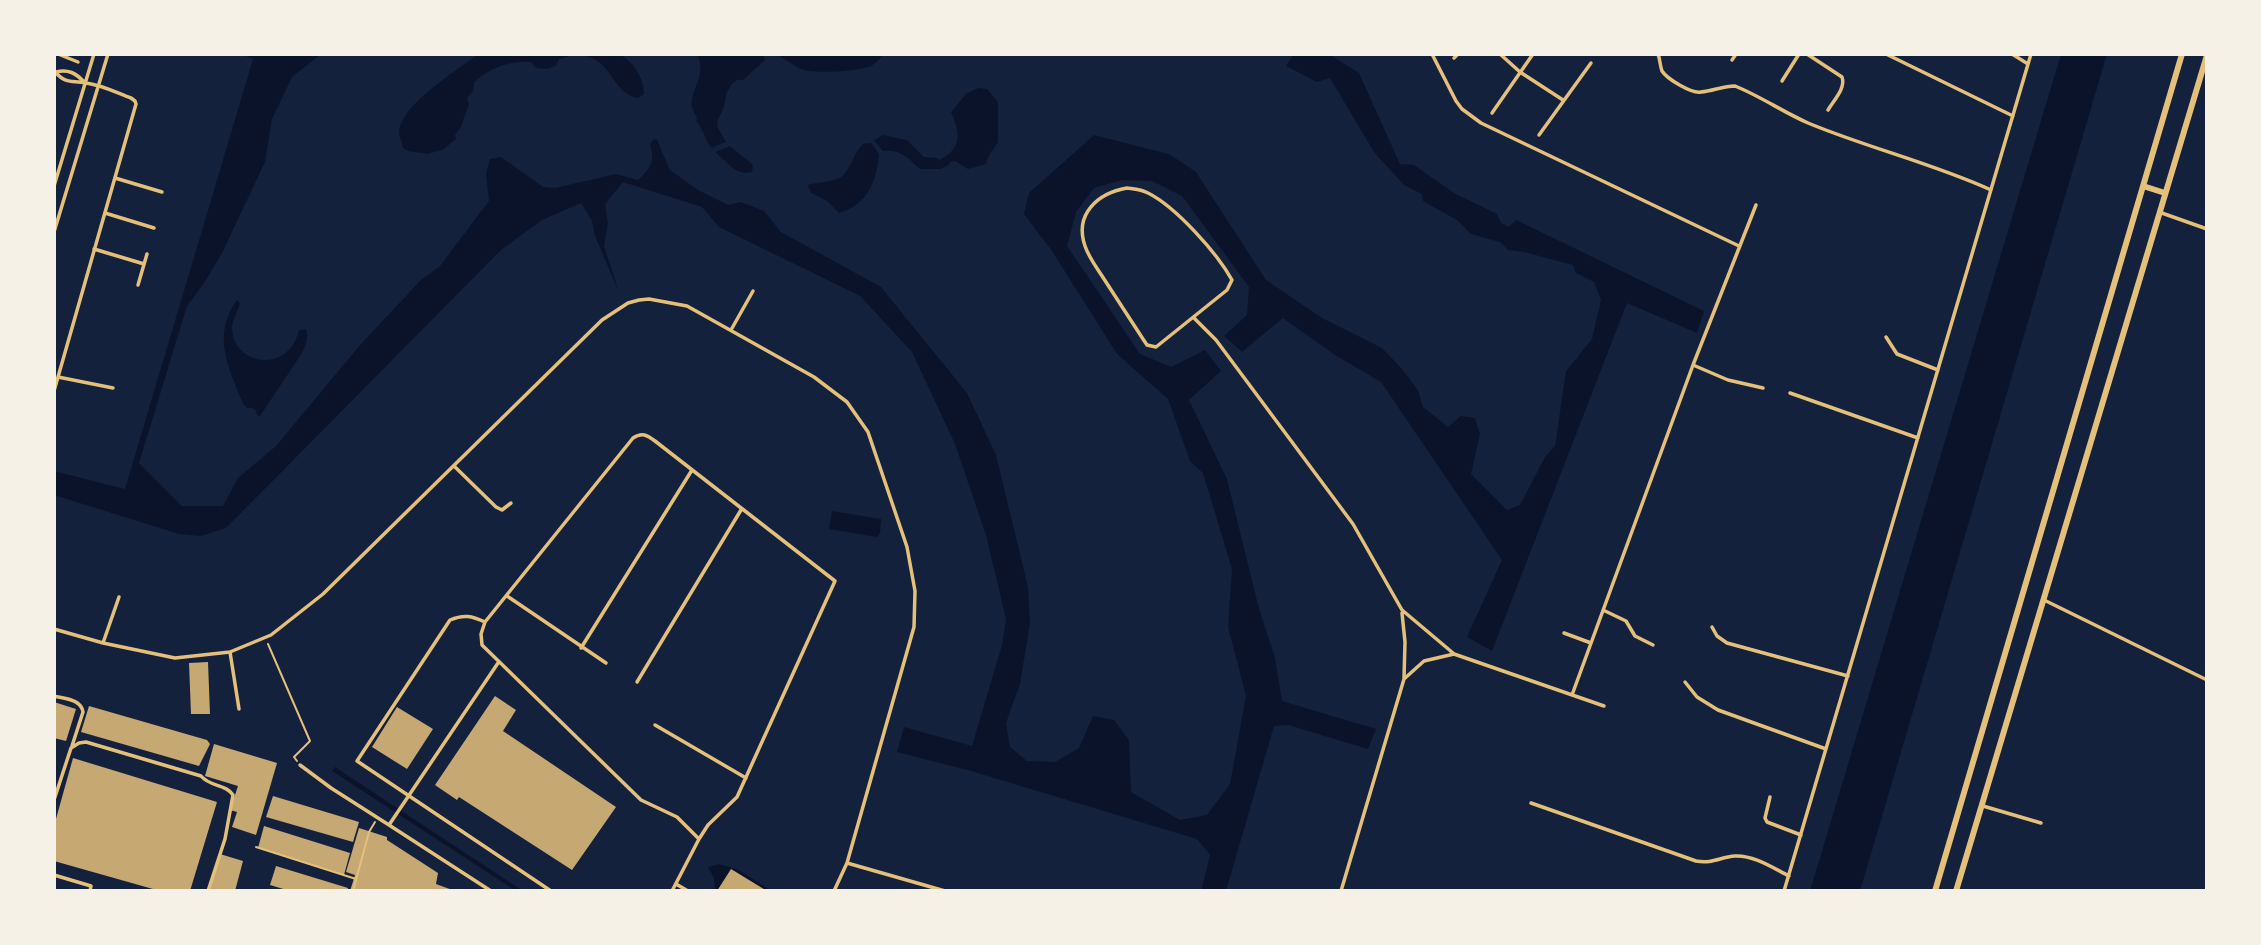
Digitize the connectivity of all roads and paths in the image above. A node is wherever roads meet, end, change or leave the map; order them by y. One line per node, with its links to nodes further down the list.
1 (58, 54): 17 (street)
2 (94, 54): 23 (street)
3 (108, 54): 24 (street)
4 (1432, 54): 42 (street)
5 (1500, 54): 21 (street)
6 (1533, 54): 21 (street)
7 (1658, 54): 33 (street)
8 (1736, 54): 16 (street)
9 (1799, 54): 22 (street)
10 (1807, 54): 26 (street)
11 (1886, 54): 28 (street)
12 (2012, 54): 19 (street)
13 (2031, 54): 19 (street)
14 (2182, 54): 32 (main road)
15 (2207, 55): 35 (main road)
16 (1732, 60)
17 (78, 62)
18 (1591, 63): 25 (street)
19 (2028, 64): 28 (street)
20 (54, 72): 23 (street); 23 (street)
21 (1520, 72): 25 (street); 27 (street)
22 (1782, 81)
23 (85, 82): 24 (street); 31 (street)
24 (97, 86): 30 (street); 41 (street)
25 (1563, 100): 29 (street)
26 (1828, 110)
27 (1492, 113)
28 (2013, 116): 33 (street)
29 (1539, 135)
30 (115, 178): 34 (street); 38 (street)
31 (54, 186)
32 (2143, 186): 35 (main road); 124 (main road)
33 (1991, 190): 52 (street)
34 (162, 192)
35 (2165, 193): 37 (main road)
36 (1756, 205): 42 (street)
37 (2160, 212): 40 (street); 65 (main road)
38 (105, 214): 39 (street); 43 (street)
39 (154, 228)
40 (2207, 229)
41 (54, 232)
42 (1740, 246): 51 (street)
43 (94, 249): 45 (street); 53 (street)
44 (147, 254): 45 (street)
45 (144, 264): 46 (street)
46 (138, 285)
47 (753, 291): 49 (street)
48 (1193, 317): 48 (street); 66 (street)
49 (730, 330): 59 (street); 107 (street)
50 (1886, 337): 52 (street)
51 (1693, 365): 55 (street); 67 (street)
52 (1938, 370): 58 (street)
53 (58, 377): 54 (street); 56 (street)
54 (113, 388)
55 (1763, 388)
56 (54, 391)
57 (1790, 393): 58 (street)
58 (1918, 438): 81 (street)
59 (454, 466): 61 (street); 72 (street)
60 (692, 470): 62 (street); 63 (street); 76 (street)
61 (511, 503)
62 (742, 510): 84 (street); 95 (street)
63 (507, 596): 68 (street); 76 (street)
64 (119, 597): 73 (street)
65 (2044, 600): 83 (street); 100 (main road)
66 (1402, 610): 78 (street); 82 (street)
67 (1603, 610): 74 (street); 75 (street)
68 (485, 622): 79 (street); 96 (street)
69 (1712, 627): 81 (street)
70 (54, 628): 73 (street)
71 (1564, 633): 74 (street)
72 (265, 637): 77 (street); 93 (path)
73 (103, 643): 77 (street)
74 (1591, 643): 86 (street)
75 (1653, 645)
76 (581, 648): 80 (street)
77 (230, 652): 89 (street)
78 (1454, 654): 82 (street); 86 (street)
79 (498, 663): 96 (street); 105 (street)
80 (606, 663)
81 (1848, 676): 92 (street)
82 (1404, 679): 122 (street)
83 (2207, 680)
84 (637, 682)
85 (1685, 682): 92 (street)
86 (1572, 695): 88 (street)
87 (54, 696): 91 (street)
88 (1604, 706)
89 (239, 709)
90 (655, 726): 95 (street)
91 (71, 748): 98 (street); 114 (street)
92 (1826, 749): 104 (street)
93 (293, 757)
94 (300, 765): 101 (street)
95 (746, 778): 105 (street)
96 (408, 794): 103 (street); 117 (street)
97 (1770, 797): 104 (street)
98 (54, 800)
99 (1531, 803): 109 (street)
100 (1981, 805): 102 (street); 125 (main road)
101 (377, 818): 103 (street); 110 (path)
102 (2041, 823)
103 (389, 825): 116 (street)
104 (1801, 835): 109 (street)
105 (699, 839): 111 (street)
106 (256, 848): 110 (path)
107 (846, 863): 120 (street); 121 (street)
108 (54, 875): 112 (street)
109 (1789, 876): 123 (street)
110 (356, 879): 115 (path)
111 (676, 884): 118 (street); 119 (street)
112 (91, 889): 113 (street)
113 (99, 891)
114 (208, 891)
115 (353, 891)
116 (491, 891)
117 (551, 891)
118 (672, 891)
119 (688, 891)
120 (834, 891)
121 (945, 891)
122 (1341, 891)
123 (1784, 891)
124 (1935, 891)
125 (1956, 891)

